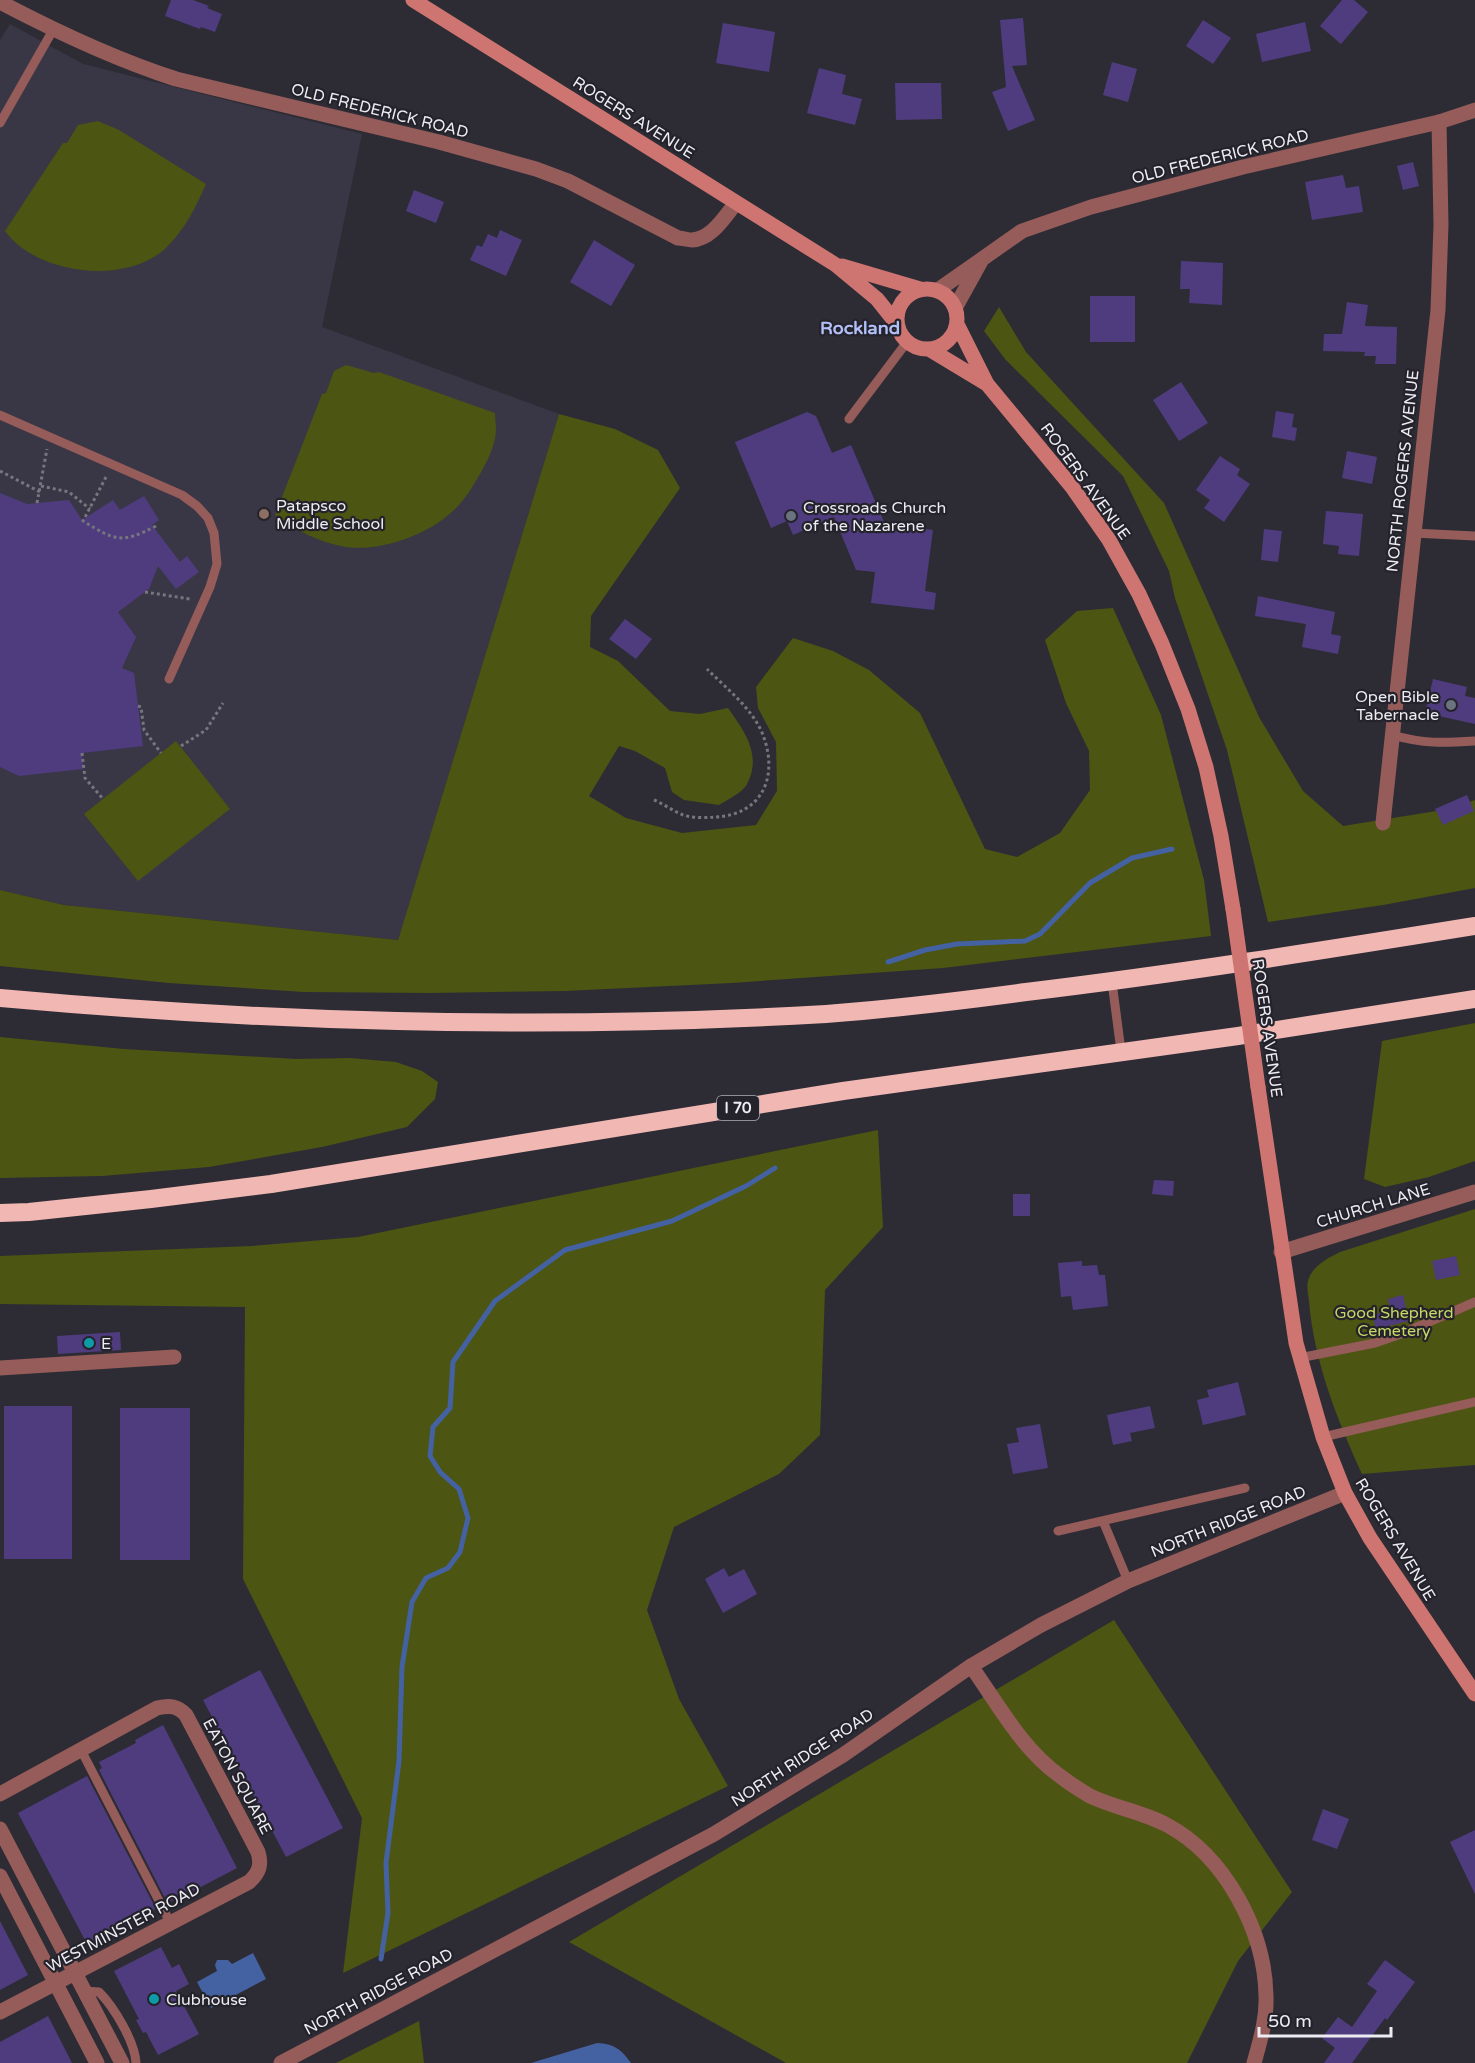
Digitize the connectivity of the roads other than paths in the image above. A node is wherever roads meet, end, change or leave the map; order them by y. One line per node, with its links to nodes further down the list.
1 (413, 0): 7 (main road, ROGERS AVENUE)
2 (0, 2): 3 (street, OLD FREDERICK ROAD)
3 (53, 30): 6 (lane); 7 (street, OLD FREDERICK ROAD)
4 (1475, 110): 5 (street, OLD FREDERICK ROAD)
5 (1439, 122): 8 (street, OLD FREDERICK ROAD); 20 (street, NORTH ROGERS AVENUE)
6 (0, 123)
7 (736, 203): 9 (main road, ROGERS AVENUE)
8 (982, 257): 11 (street, OLD FREDERICK ROAD); 12 (street, OLD FREDERICK ROAD)
9 (836, 265): 10 (main road, ROGERS AVENUE); 13 (main road, ROGERS AVENUE)
10 (920, 289): 11 (main road); 13 (main road)
11 (938, 290): 12 (main road)
12 (956, 308): 14 (main road)
13 (897, 324): 15 (main road)
14 (957, 324): 16 (main road); 17 (main road, ROGERS AVENUE)
15 (907, 342): 16 (main road); 19 (lane)
16 (929, 349): 17 (main road, ROGERS AVENUE)
17 (987, 384): 33 (main road, ROGERS AVENUE, bridge)
18 (0, 415): 22 (lane)
19 (849, 419)
20 (1413, 533): 21 (lane); 23 (street, NORTH ROGERS AVENUE)
21 (1475, 536)
22 (169, 679)
23 (1392, 735): 24 (lane); 25 (street, NORTH ROGERS AVENUE)
24 (1475, 741)
25 (1383, 823)
26 (1475, 926): 27 (highway)
27 (1112, 982): 28 (highway); 30 (lane)
28 (0, 999)
29 (1475, 999): 30 (highway, I 70)
30 (1121, 1051): 32 (highway, I 70)
31 (1475, 1192): 33 (street, CHURCH LANE)
32 (0, 1213)
33 (1281, 1252): 36 (main road, ROGERS AVENUE)
34 (1475, 1302): 36 (lane)
35 (174, 1357): 37 (street)
36 (1299, 1358): 39 (main road, ROGERS AVENUE)
37 (0, 1368)
38 (1475, 1402): 39 (lane)
39 (1323, 1437): 41 (main road, ROGERS AVENUE)
40 (1245, 1488): 42 (lane)
41 (1345, 1493): 44 (street, NORTH RIDGE ROAD); 46 (main road, ROGERS AVENUE)
42 (1103, 1521): 43 (lane); 44 (lane)
43 (1058, 1531)
44 (1128, 1581): 45 (street, NORTH RIDGE ROAD)
45 (971, 1666): 60 (street, NORTH RIDGE ROAD); 61 (street)
46 (1475, 1694)
47 (81, 1750): 48 (street); 50 (street, EATON SQUARE); 52 (lane)
48 (0, 1794)
49 (0, 1829): 53 (street)
50 (259, 1869): 52 (street, WESTMINSTER ROAD)
51 (0, 1876): 54 (street)
52 (170, 1922): 53 (street, WESTMINSTER ROAD)
53 (74, 1975): 54 (street, WESTMINSTER ROAD); 55 (street)
54 (57, 1983): 56 (street, WESTMINSTER ROAD); 57 (street)
55 (83, 1991): 58 (street); 59 (lane)
56 (0, 2012)
57 (97, 2063)
58 (122, 2063)
59 (136, 2063)
60 (281, 2063)
61 (1254, 2063)

